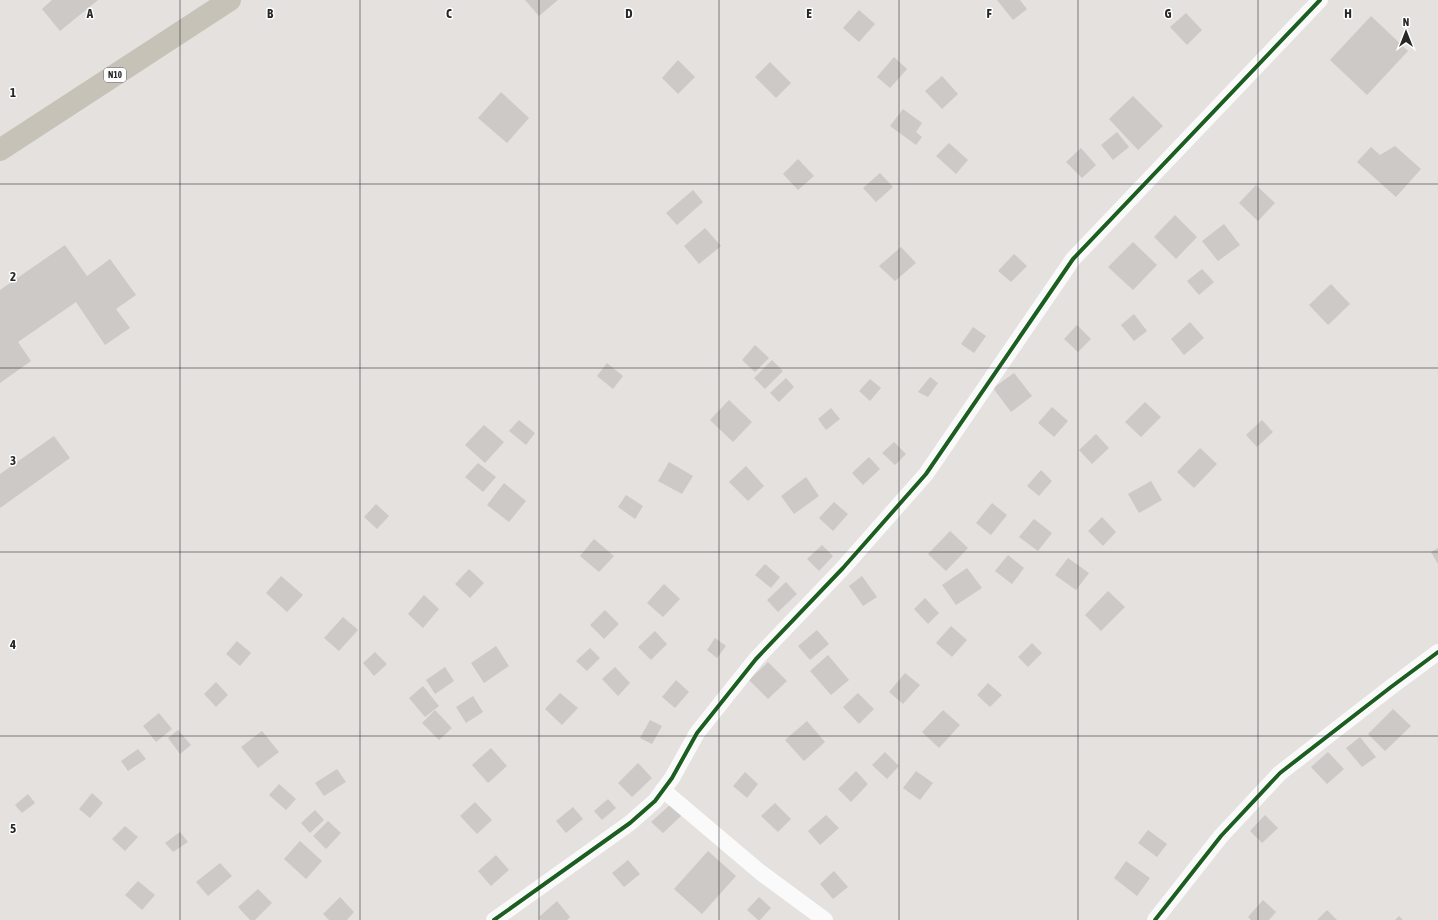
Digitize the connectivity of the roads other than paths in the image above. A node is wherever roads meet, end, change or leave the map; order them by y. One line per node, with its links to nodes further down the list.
1 (230, 0): 3 (main road, N10)
2 (1320, 0): 5 (street)
3 (0, 150)
4 (1438, 652): 8 (street)
5 (663, 790): 6 (street); 7 (street)
6 (494, 920)
7 (825, 920)
8 (1155, 920)

